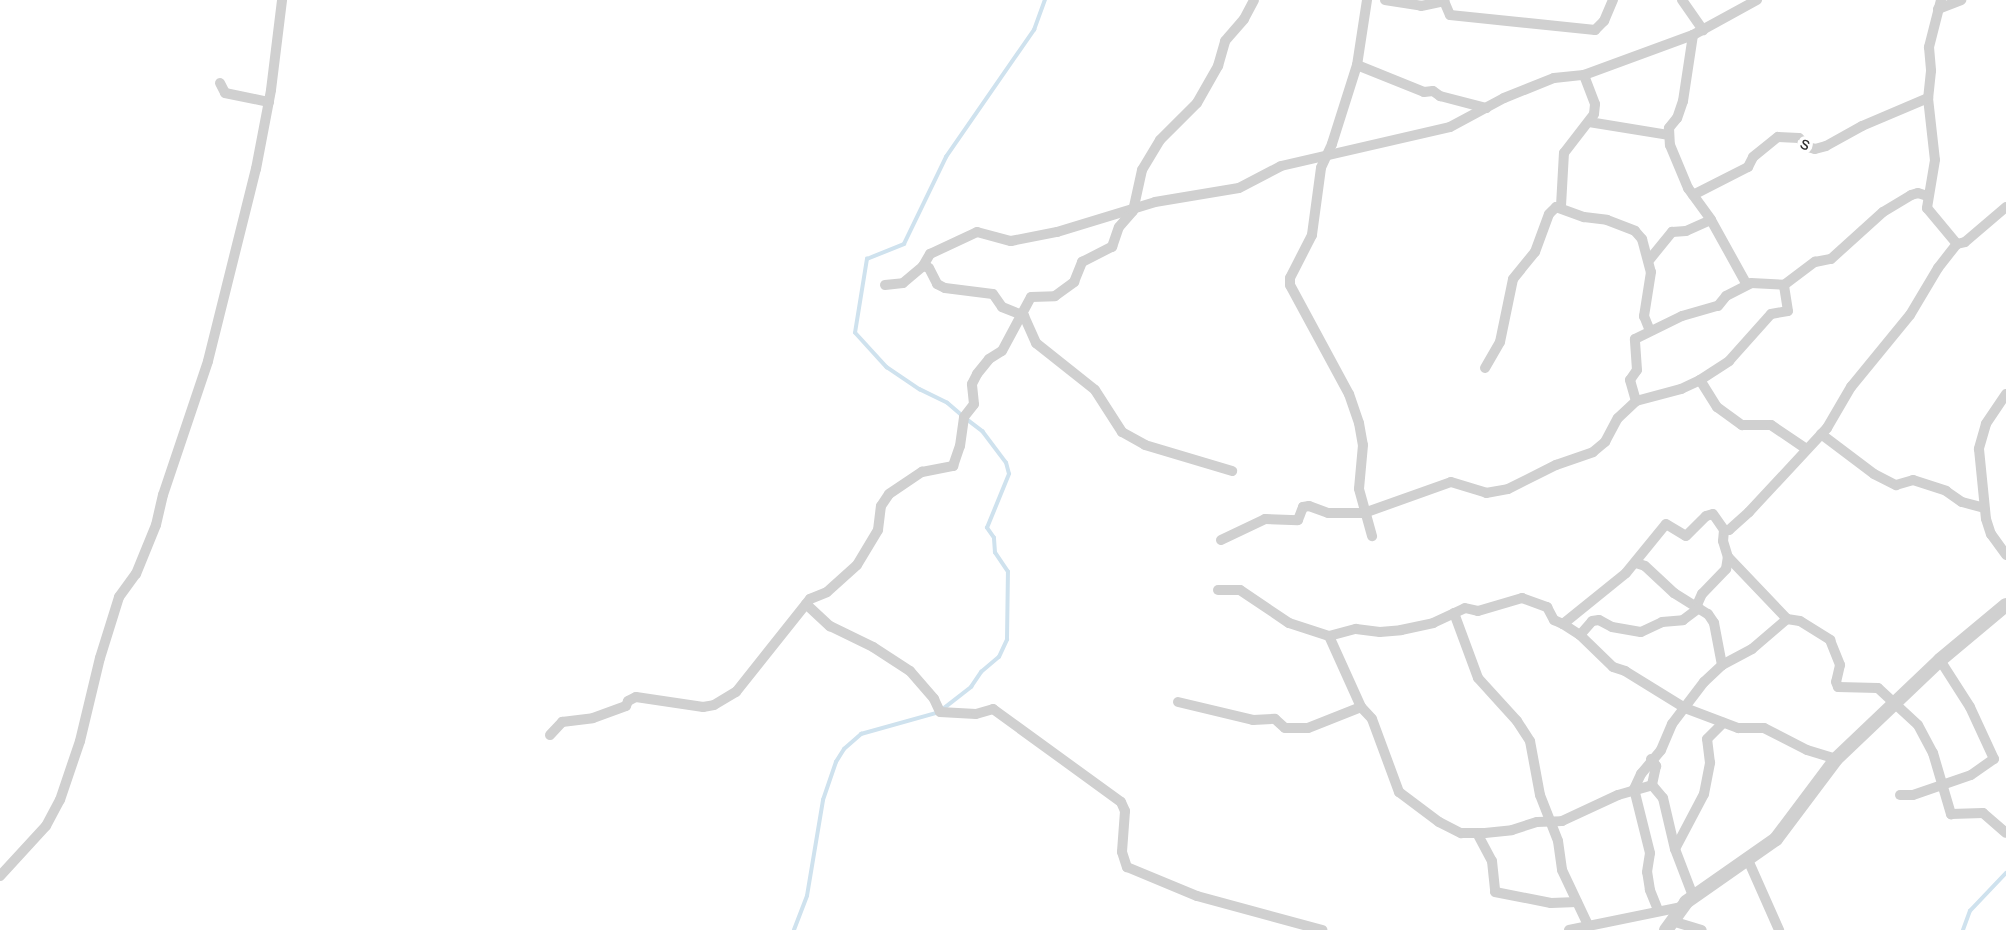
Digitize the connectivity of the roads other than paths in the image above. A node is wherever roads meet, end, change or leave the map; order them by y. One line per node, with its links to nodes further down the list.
1 (282, 0): 15 (street)
2 (1254, 0): 24 (street)
3 (1367, 0): 11 (street)
4 (1385, 0): 5 (street)
5 (1613, 0)
6 (1682, 0): 10 (street)
7 (1757, 0): 10 (street)
8 (1961, 0): 9 (street)
9 (1939, 5): 14 (street)
10 (1698, 32): 12 (street); 18 (street)
11 (1357, 65): 16 (street); 19 (street)
12 (1584, 75): 16 (street); 17 (street)
13 (220, 83): 15 (street)
14 (1928, 99): 20 (street, s); 21 (street)
15 (269, 102): 77 (street)
16 (1486, 108): 19 (street)
17 (1589, 122): 18 (street); 22 (street)
18 (1668, 135): 20 (street)
19 (1326, 157): 24 (street); 42 (street)
20 (1693, 195): 25 (street)
21 (1927, 196): 26 (street); 31 (street)
22 (1560, 206): 27 (street); 34 (street)
23 (2006, 207): 26 (street)
24 (1133, 211): 28 (street); 32 (street)
25 (1711, 220): 27 (street); 30 (street)
26 (1957, 244): 38 (street)
27 (1650, 259): 33 (street)
28 (923, 266): 29 (street); 32 (street)
29 (885, 285)
30 (1747, 285): 31 (street); 33 (street)
31 (1784, 285): 35 (street)
32 (1020, 313): 40 (street); 50 (street)
33 (1650, 331): 37 (street)
34 (1485, 368)
35 (1700, 380): 37 (street); 39 (street)
36 (2006, 394): 41 (street)
37 (1636, 401): 42 (street)
38 (1821, 435): 39 (street); 41 (street)
39 (1805, 448): 43 (street)
40 (1232, 471)
41 (1984, 508): 46 (street)
42 (1364, 513): 44 (street); 45 (street)
43 (1724, 530): 47 (street); 48 (street)
44 (1372, 536)
45 (1221, 540)
46 (2006, 555)
47 (1728, 557): 52 (street); 54 (street)
48 (1636, 563): 52 (street); 55 (street)
49 (1218, 590): 57 (street)
50 (806, 604): 65 (street); 84 (street)
51 (2006, 605): 58 (street)
52 (1698, 606): 56 (street); 59 (street)
53 (1454, 613): 55 (street); 57 (street); 72 (street)
54 (1787, 619): 59 (street); 61 (street)
55 (1563, 624): 56 (street)
56 (1580, 635): 63 (street)
57 (1329, 636): 62 (street)
58 (1941, 660): 61 (street); 69 (street)
59 (1722, 665): 63 (street)
60 (1178, 702): 62 (street)
61 (1895, 702): 67 (street); 69 (street)
62 (1361, 707): 73 (street)
63 (1685, 708): 64 (street); 66 (street)
64 (1723, 723): 67 (street); 75 (street)
65 (550, 735)
66 (1651, 759): 68 (street); 70 (street)
67 (1836, 759): 76 (street)
68 (1652, 785): 70 (street); 75 (street)
69 (1941, 786): 71 (street); 74 (street)
70 (1634, 789): 72 (street); 81 (street)
71 (1900, 795)
72 (1552, 824): 73 (street); 79 (street)
73 (1477, 833): 79 (street)
74 (2006, 833)
75 (1675, 849): 78 (street)
76 (1748, 860): 78 (street); 87 (street)
77 (0, 876)
78 (1693, 897): 80 (street)
79 (1577, 902): 82 (street)
80 (1681, 907): 81 (street); 83 (street)
81 (1658, 910): 82 (street)
82 (1588, 925): 85 (street)
83 (1669, 925): 86 (street)
84 (1322, 930)
85 (1569, 930)
86 (1702, 930)
87 (1779, 930)

